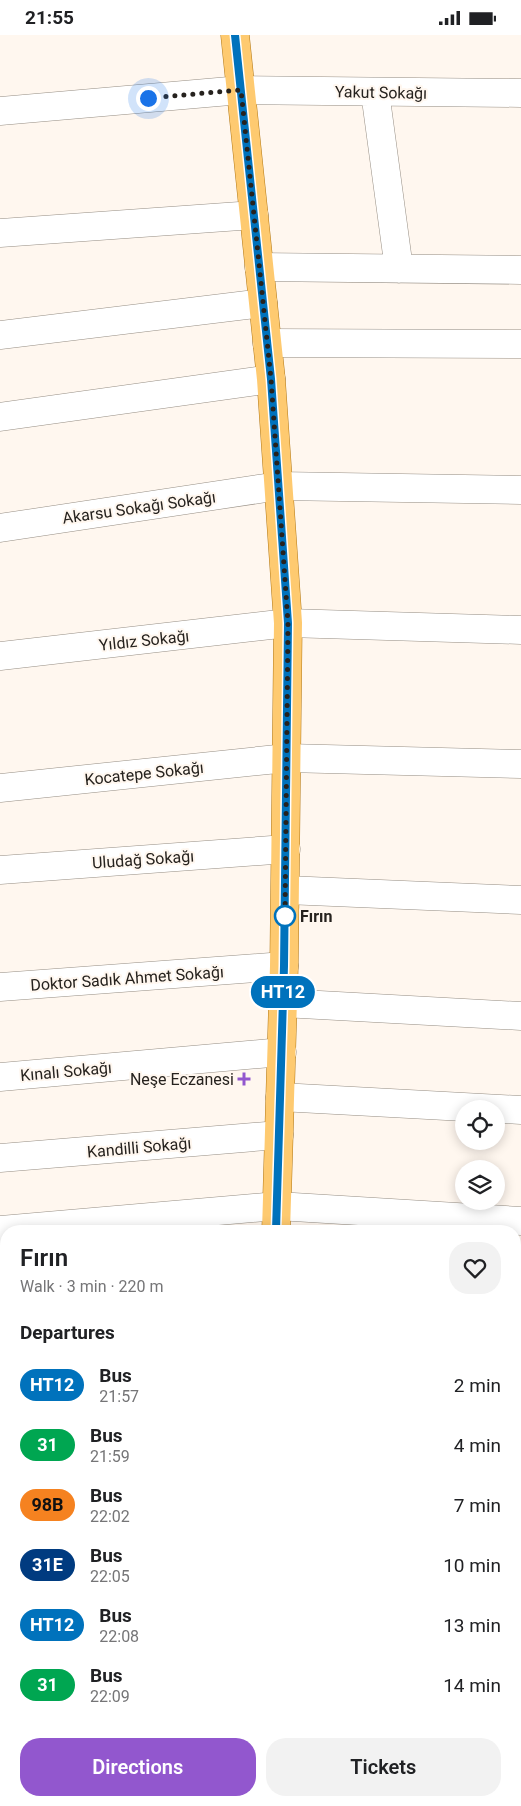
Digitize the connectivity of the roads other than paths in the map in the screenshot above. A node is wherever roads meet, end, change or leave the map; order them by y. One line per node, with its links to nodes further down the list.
1 (236, 35): 2 (main road)
2 (241, 90): 3 (street, Yakut Sokağı); 5 (street, Yakut Sokağı); 6 (main road)
3 (375, 92): 4 (street, Yakut Sokağı); 9 (street)
4 (521, 93)
5 (0, 111)
6 (254, 215): 7 (street); 8 (main road)
7 (0, 233)
8 (259, 267): 9 (street); 11 (main road)
9 (399, 269): 10 (street)
10 (521, 270)
11 (263, 303): 12 (street); 13 (main road)
12 (0, 335)
13 (267, 343): 14 (street); 15 (main road)
14 (521, 344)
15 (271, 379): 16 (street); 17 (main road)
16 (0, 417)
17 (279, 486): 18 (street, Akarsu Sokağı Sokağı); 19 (street, Akarsu Sokağı Sokağı); 20 (main road)
18 (521, 490)
19 (0, 527)
20 (288, 623): 21 (street, Yıldız Sokağı); 22 (street, Yıldız Sokağı); 23 (main road)
21 (521, 630)
22 (0, 656)
23 (287, 758): 24 (street, Kocatepe Sokağı); 25 (street, Kocatepe Sokağı); 26 (main road)
24 (521, 764)
25 (0, 788)
26 (286, 849): 27 (street, Uludağ Sokağı); 28 (main road)
27 (0, 869)
28 (286, 890): 29 (street); 30 (main road)
29 (521, 900)
30 (284, 966): 31 (street, Doktor Sadık Ahmet Sokağı); 32 (main road)
31 (0, 987)
32 (283, 1003): 33 (street); 34 (main road)
33 (521, 1016)
34 (282, 1052): 35 (street, Kınalı Sokağı); 36 (main road)
35 (0, 1077)
36 (280, 1097): 37 (street); 38 (main road)
37 (521, 1109)
38 (279, 1135): 39 (street, Kandilli Sokağı); 40 (main road)
39 (0, 1158)
40 (276, 1219): 41 (street); 42 (street)
41 (521, 1221)
42 (125, 1225)

